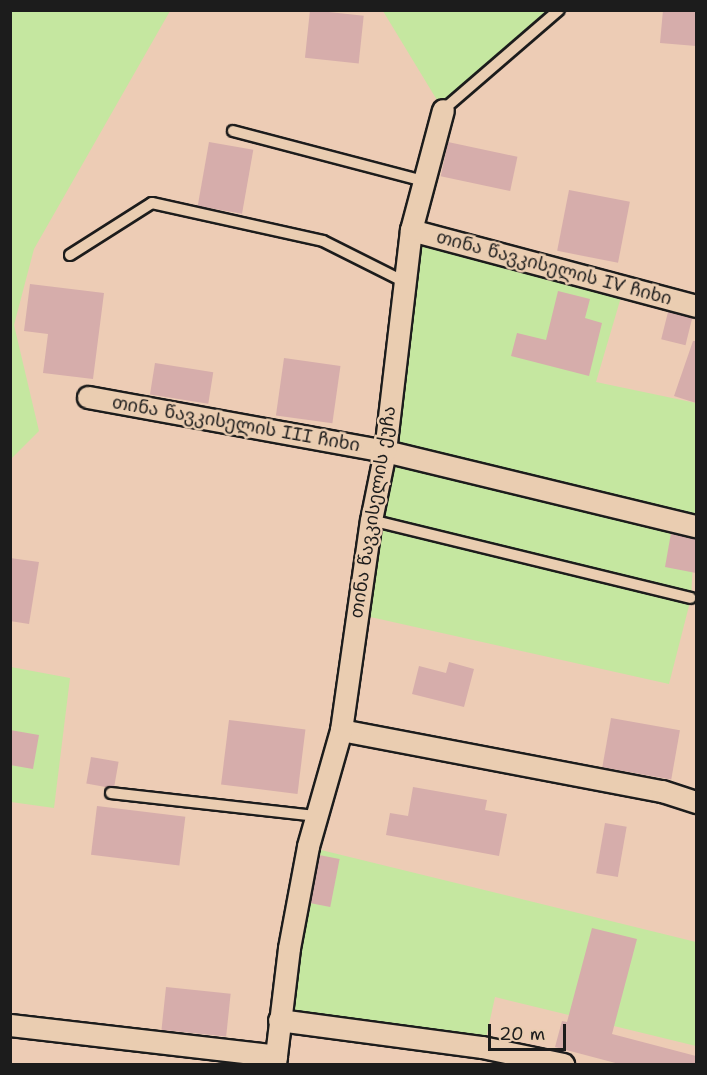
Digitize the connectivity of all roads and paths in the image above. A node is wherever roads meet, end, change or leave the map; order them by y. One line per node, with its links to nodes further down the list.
1 (559, 10): 2 (lane, თინა წავკისელის ქუჩა)
2 (443, 110): 4 (street, თინა წავკისელის ქუჩა)
3 (233, 131): 4 (lane)
4 (424, 181): 5 (street, თინა წავკისელის ქუჩა)
5 (411, 230): 7 (street, თინა წავკისელის ქუჩა); 8 (street, თინა წავკისელის IV ჩიხი)
6 (70, 255): 7 (lane)
7 (405, 282): 10 (street, თინა წავკისელის ქუჩა)
8 (696, 306)
9 (88, 397): 10 (street, თინა წავკისელის III ჩიხი)
10 (385, 451): 11 (street, თინა წავკისელის ქუჩა); 12 (street, თინა წავკისელის III ჩიხი)
11 (370, 520): 13 (lane); 14 (street, თინა წავკისელის ქუჩა)
12 (696, 526)
13 (691, 598)
14 (341, 730): 16 (street); 17 (street, თინა წავკისელის ქუჩა)
15 (111, 792): 17 (lane)
16 (696, 802)
17 (317, 816): 18 (street, თინა წავკისელის ქუჩა)
18 (279, 1020): 20 (street, თინა წავკისელის ქუჩა); 21 (street)
19 (10, 1025): 20 (street)
20 (276, 1060)
21 (563, 1065)

